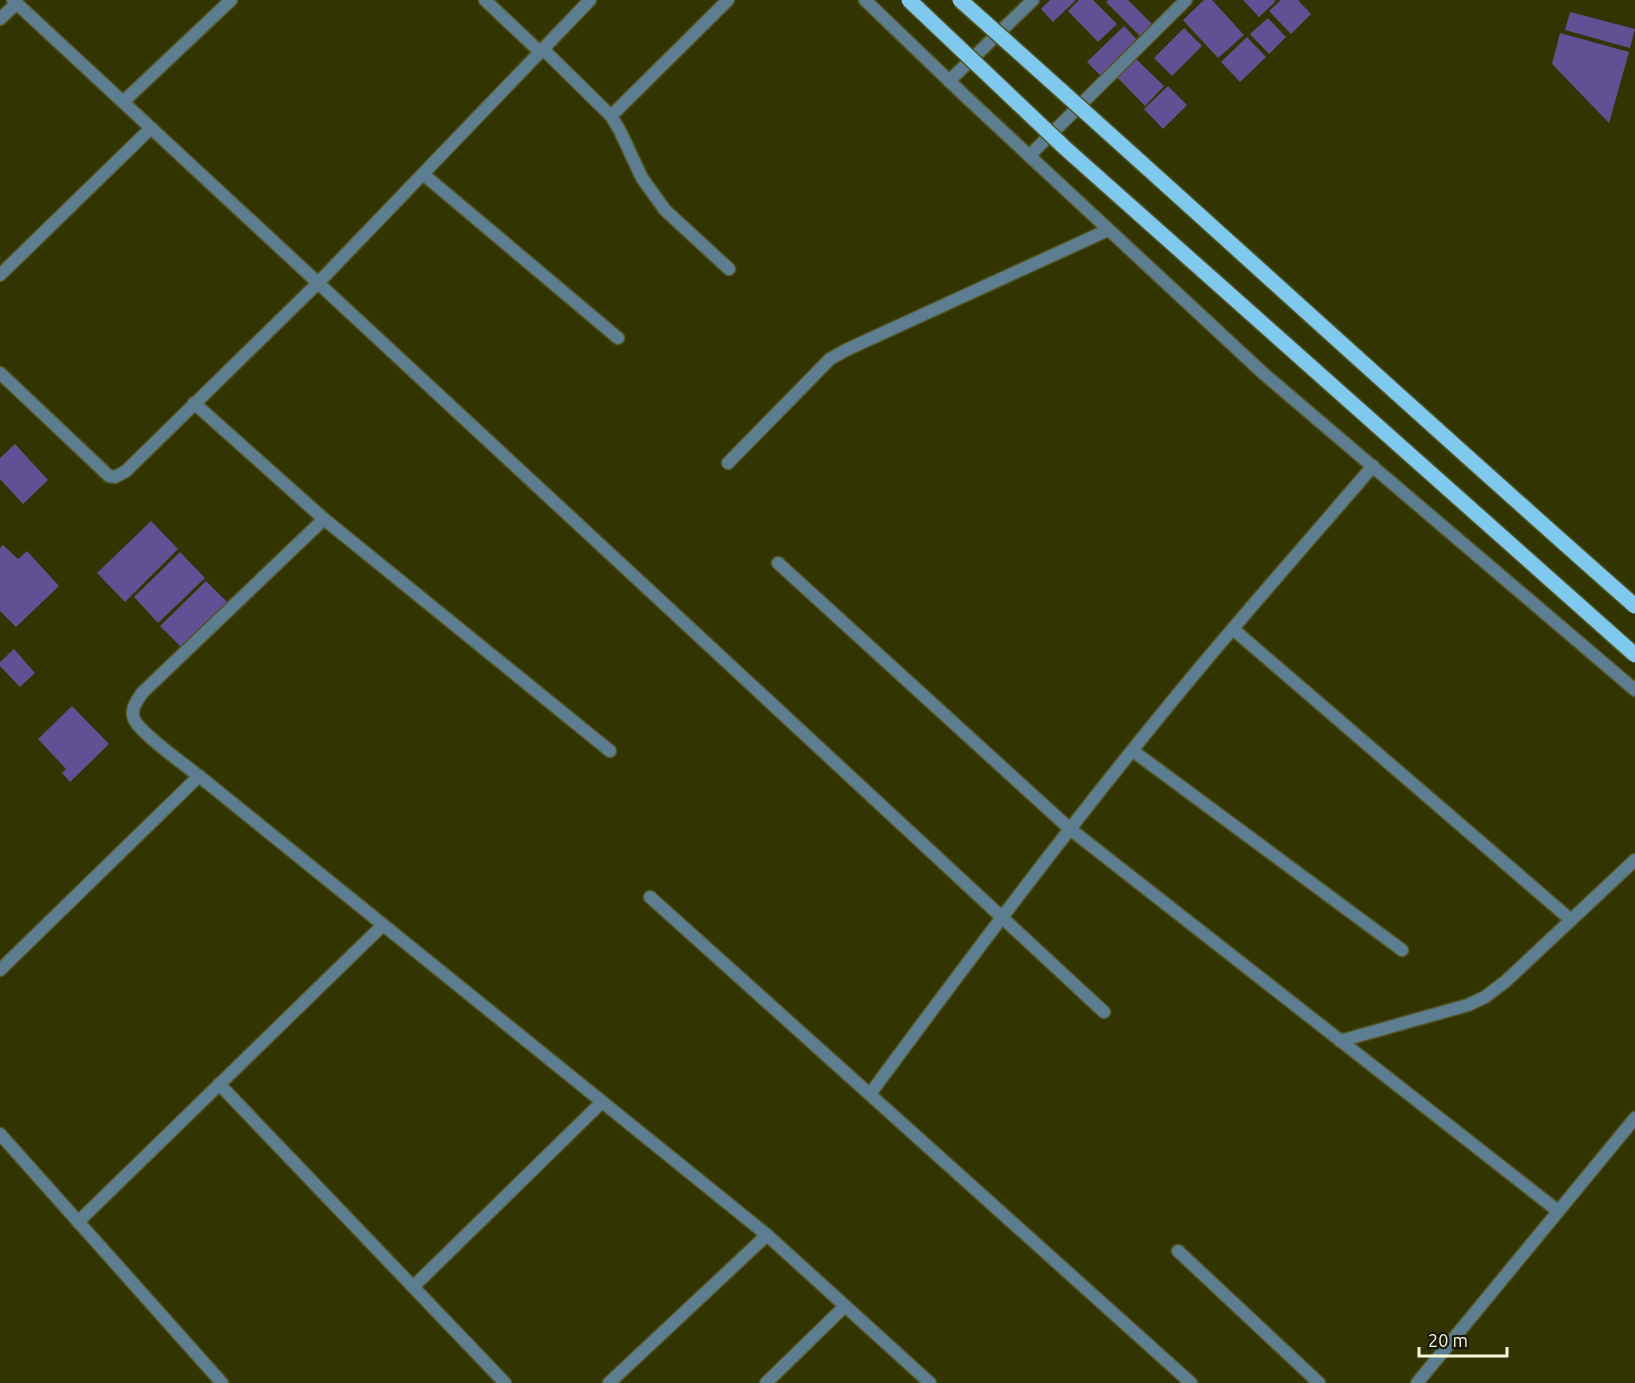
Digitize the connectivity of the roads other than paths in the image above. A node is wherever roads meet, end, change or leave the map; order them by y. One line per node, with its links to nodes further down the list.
1 (485, 0): 12 (street)
2 (590, 0): 12 (street)
3 (728, 0): 15 (street)
4 (865, 0): 13 (street)
5 (909, 0): 32 (main road, bridge)
6 (960, 0): 30 (main road, bridge)
7 (1033, 0): 13 (street)
8 (1186, 0): 17 (street)
9 (229, 1): 14 (street)
10 (15, 2): 11 (street); 14 (street)
11 (0, 19)
12 (542, 51): 15 (street); 18 (street)
13 (949, 81): 17 (street)
14 (123, 102): 16 (street)
15 (610, 116): 20 (street)
16 (151, 128): 21 (street); 22 (street)
17 (1029, 156): 19 (street)
18 (423, 174): 22 (street); 23 (street)
19 (1108, 230): 26 (street); 27 (street)
20 (729, 269)
21 (0, 275)
22 (318, 283): 25 (street); 40 (street)
23 (618, 338)
24 (0, 373): 25 (street)
25 (194, 403): 28 (street)
26 (728, 463)
27 (1373, 466): 31 (street); 33 (street)
28 (324, 519): 34 (street); 36 (street)
29 (778, 563): 37 (street)
30 (1635, 606)
31 (1233, 628): 35 (street); 41 (street)
32 (1635, 655)
33 (1635, 690)
34 (610, 751)
35 (1133, 751): 37 (street); 43 (street)
36 (199, 776): 42 (street); 44 (street)
37 (1070, 829): 40 (street); 46 (street)
38 (1635, 860): 41 (street)
39 (650, 897): 48 (street)
40 (1001, 916): 45 (street); 48 (street)
41 (1570, 920): 46 (street)
42 (383, 925): 47 (street); 49 (street)
43 (1402, 950)
44 (0, 970)
45 (1104, 1012)
46 (1341, 1041): 52 (street)
47 (219, 1084): 53 (street); 56 (street)
48 (870, 1094): 63 (street)
49 (602, 1102): 54 (street); 56 (street)
50 (1635, 1118): 52 (street)
51 (0, 1134): 53 (street)
52 (1558, 1211): 65 (street)
53 (78, 1222): 58 (street)
54 (766, 1235): 57 (street); 60 (street)
55 (1178, 1251): 64 (street)
56 (413, 1287): 59 (street)
57 (845, 1306): 61 (street); 62 (street)
58 (222, 1383)
59 (505, 1383)
60 (609, 1383)
61 (766, 1383)
62 (930, 1383)
63 (1191, 1383)
64 (1318, 1383)
65 (1417, 1383)

